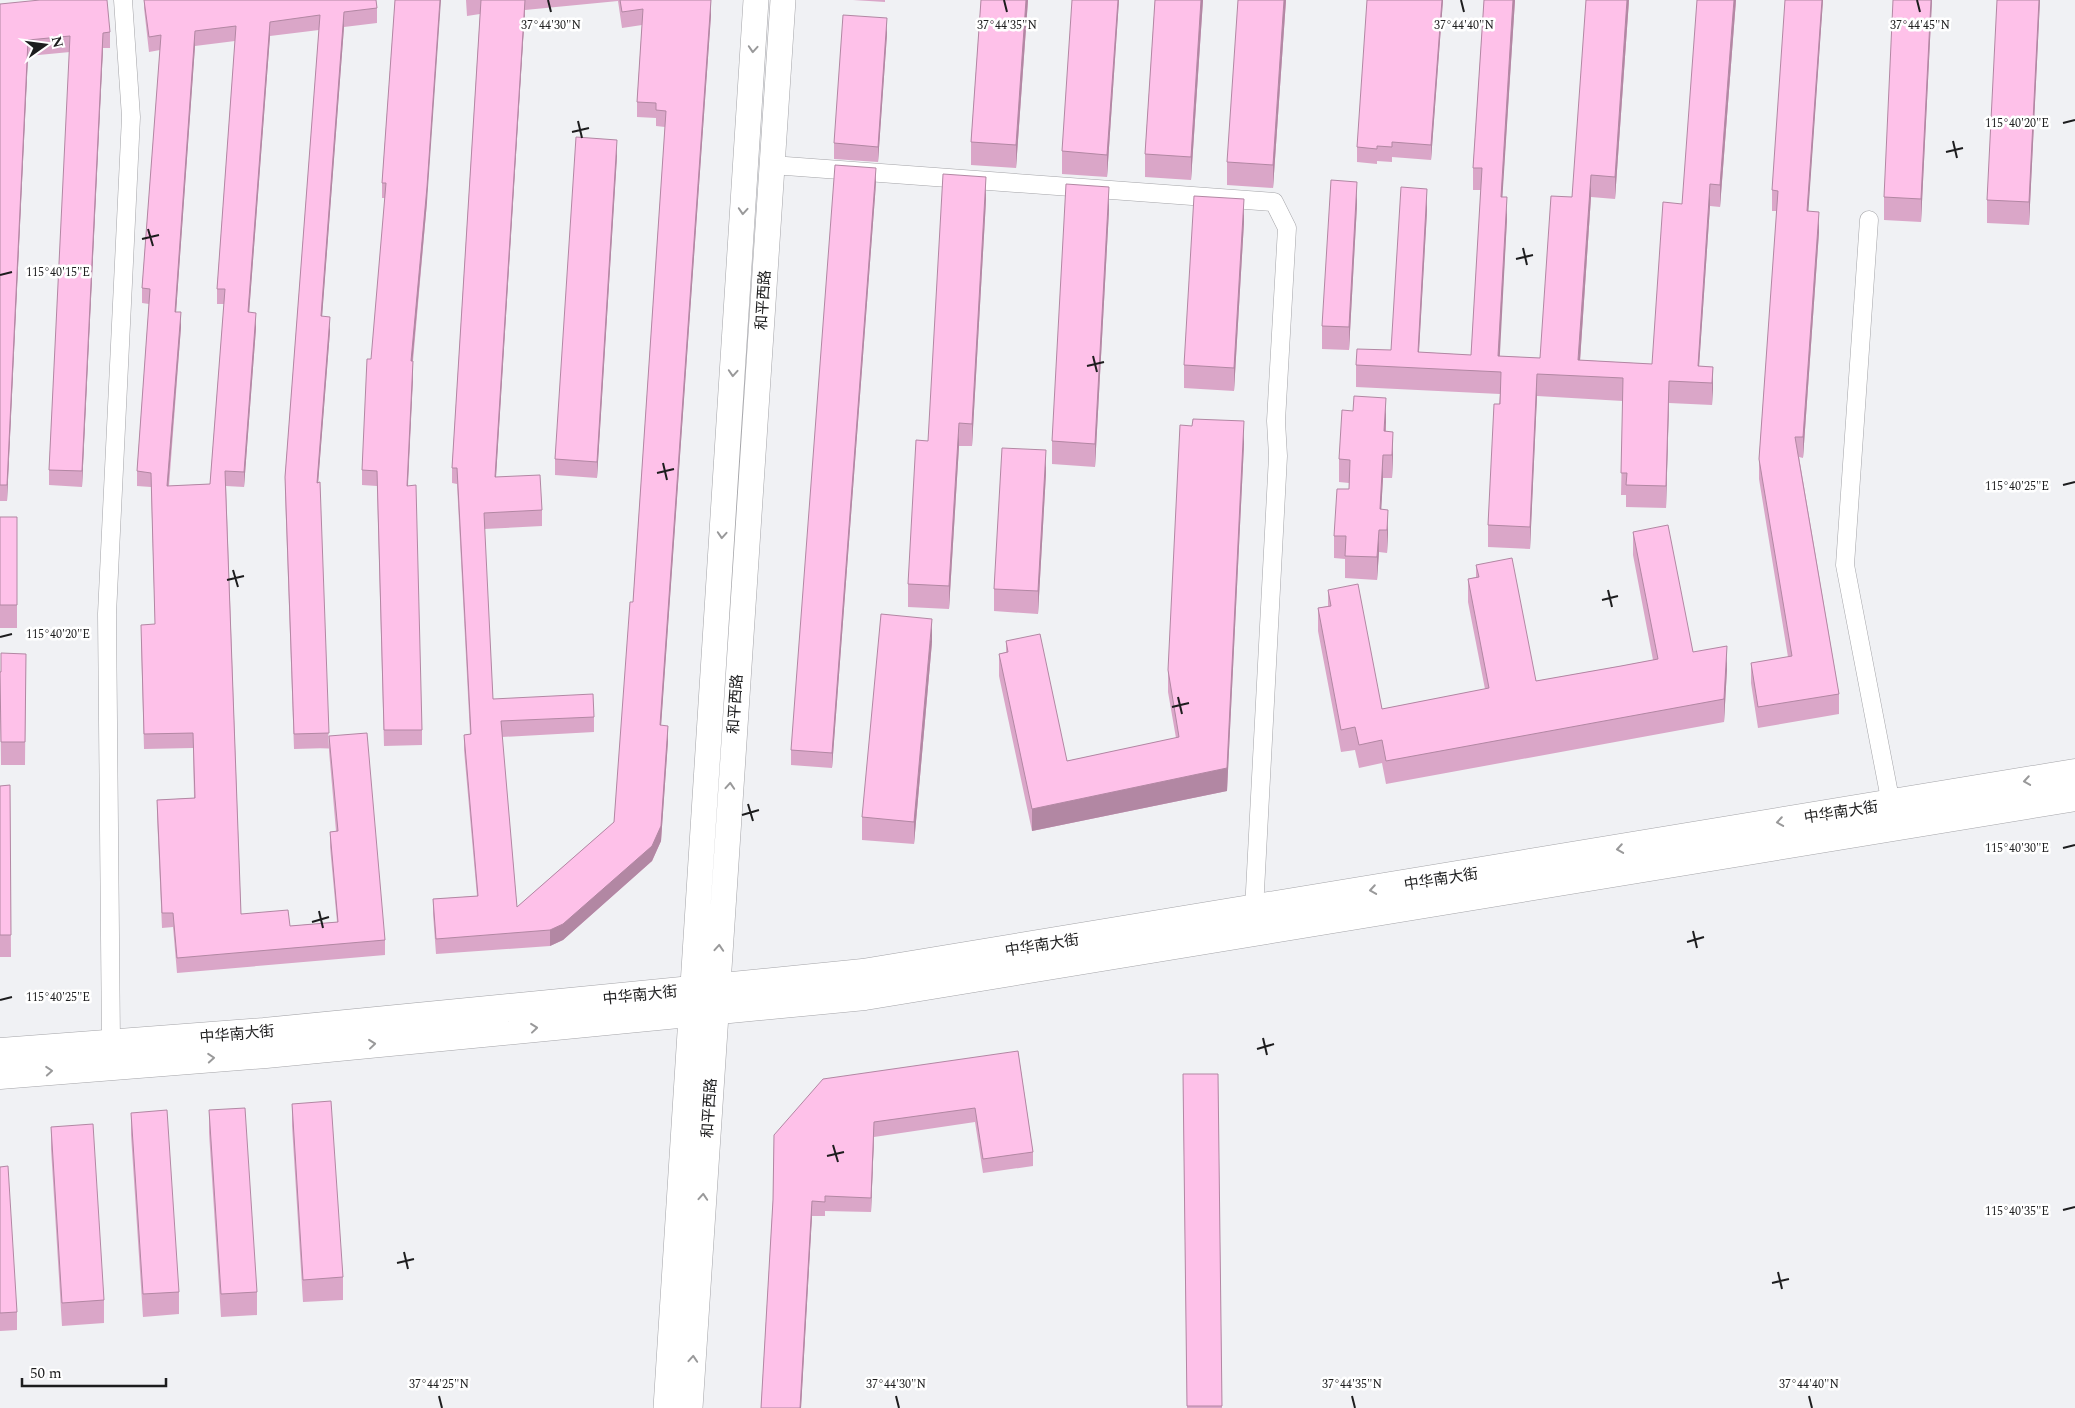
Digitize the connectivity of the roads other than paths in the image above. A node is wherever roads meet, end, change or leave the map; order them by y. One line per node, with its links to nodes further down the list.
1 (123, 0): 11 (street)
2 (756, 0): 10 (main road, 和平西路, one-way to 10)
3 (783, 0): 4 (main road, 和平西路)
4 (772, 165): 9 (street); 10 (main road, 和平西路, one-way to 4)
5 (1869, 220): 8 (street)
6 (2075, 773): 8 (main road, 中华南大街, one-way to 8)
7 (2075, 797): 10 (main road, 中华南大街)
8 (1891, 804): 9 (main road, 中华南大街, one-way to 9)
9 (1254, 910): 10 (main road, 中华南大街)
10 (704, 1000): 11 (main road, 中华南大街); 13 (main road, 中华南大街, one-way to 10); 14 (main road, 和平西路); 15 (main road, 和平西路, one-way to 10)
11 (111, 1043): 12 (main road, 中华南大街)
12 (0, 1052)
13 (0, 1074)
14 (666, 1408)
15 (690, 1408)

